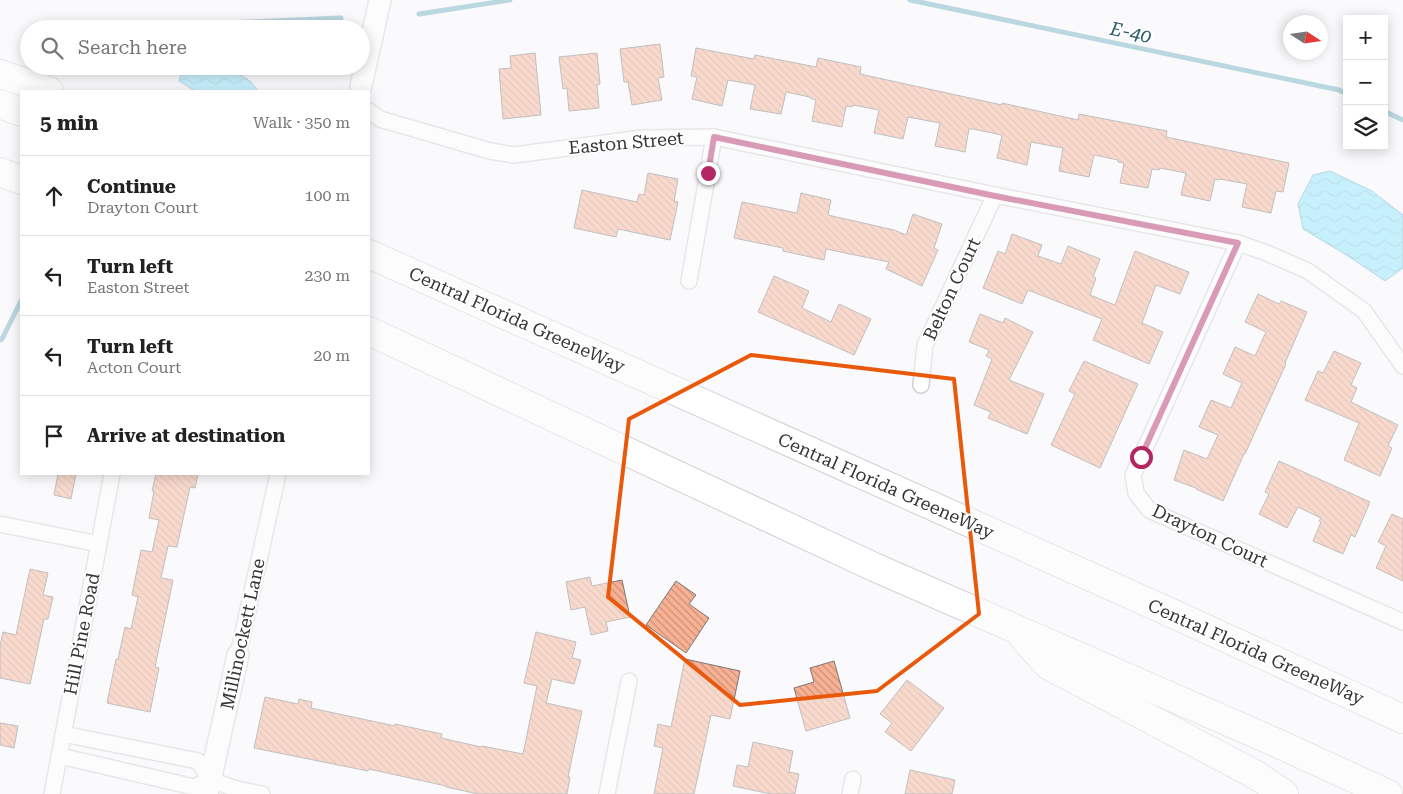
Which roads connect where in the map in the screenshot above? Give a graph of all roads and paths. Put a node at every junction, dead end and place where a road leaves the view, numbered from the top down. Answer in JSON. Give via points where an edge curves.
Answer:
{"nodes":[{"id":1,"x":380,"y":0,"type":"edge"},
{"id":2,"x":370,"y":49,"type":"edge"},
{"id":3,"x":0,"y":74,"type":"edge"},
{"id":4,"x":365,"y":75,"type":"edge"},
{"id":5,"x":362,"y":89,"type":"edge"},
{"id":6,"x":46,"y":90,"type":"edge"},
{"id":7,"x":0,"y":104,"type":"edge"},
{"id":8,"x":20,"y":112,"type":"edge"},
{"id":9,"x":370,"y":112,"type":"edge"},
{"id":10,"x":714,"y":137,"type":"junction"},
{"id":11,"x":0,"y":172,"type":"edge"},
{"id":12,"x":20,"y":180,"type":"edge"},
{"id":13,"x":995,"y":196,"type":"junction"},
{"id":14,"x":1238,"y":243,"type":"junction"},
{"id":15,"x":370,"y":254,"type":"edge"},
{"id":16,"x":689,"y":281,"type":"dead end"},
{"id":17,"x":370,"y":331,"type":"edge"},
{"id":18,"x":1403,"y":366,"type":"edge"},
{"id":19,"x":921,"y":385,"type":"dead end"},
{"id":20,"x":112,"y":475,"type":"edge"},
{"id":21,"x":278,"y":475,"type":"edge"},
{"id":22,"x":0,"y":524,"type":"edge"},
{"id":23,"x":99,"y":544,"type":"junction"},
{"id":24,"x":1403,"y":622,"type":"edge"},
{"id":25,"x":1015,"y":628,"type":"junction"},
{"id":26,"x":238,"y":655,"type":"joint"},
{"id":27,"x":629,"y":681,"type":"dead end"},
{"id":28,"x":1403,"y":719,"type":"edge"},
{"id":29,"x":63,"y":734,"type":"junction"},
{"id":30,"x":60,"y":756,"type":"junction"},
{"id":31,"x":853,"y":779,"type":"dead end"},
{"id":32,"x":209,"y":787,"type":"edge"},
{"id":33,"x":52,"y":794,"type":"edge"},
{"id":34,"x":262,"y":794,"type":"edge"},
{"id":35,"x":607,"y":794,"type":"edge"},
{"id":36,"x":850,"y":794,"type":"edge"},
{"id":37,"x":1284,"y":794,"type":"edge"},
{"id":38,"x":1388,"y":794,"type":"edge"}],
"edges":[{"from":1,"to":2,"type":"street"},
{"from":3,"to":6,"type":"highway"},
{"from":4,"to":5,"type":"street"},
{"from":7,"to":8,"type":"highway"},
{"from":9,"to":10,"type":"street","name":"Easton Street","via":[[380,119],[514,155],[642,138]]},
{"from":10,"to":13,"type":"street","name":"Easton Street"},
{"from":10,"to":16,"type":"street"},
{"from":11,"to":12,"type":"highway"},
{"from":13,"to":14,"type":"street","name":"Easton Street"},
{"from":13,"to":19,"type":"street","name":"Belton Court","via":[[925,345]]},
{"from":14,"to":18,"type":"street","name":"Easton Street","via":[[1308,271],[1364,311]]},
{"from":14,"to":24,"type":"street","name":"Drayton Court","via":[[1133,475],[1136,493],[1149,510]]},
{"from":15,"to":28,"type":"highway","name":"Central Florida GreeneWay"},
{"from":17,"to":25,"type":"highway","via":[[874,567]]},
{"from":20,"to":23,"type":"street","name":"Hill Pine Road"},
{"from":21,"to":26,"type":"street","name":"Millinockett Lane"},
{"from":22,"to":23,"type":"street"},
{"from":23,"to":29,"type":"street","name":"Hill Pine Road"},
{"from":25,"to":37,"type":"highway","via":[[1048,665],[1256,775]]},
{"from":25,"to":38,"type":"highway"},
{"from":26,"to":32,"type":"street","name":"Millinockett Lane"},
{"from":27,"to":35,"type":"street"},
{"from":29,"to":30,"type":"street","name":"Hill Pine Road"},
{"from":29,"to":32,"type":"street","via":[[198,761]]},
{"from":30,"to":32,"type":"street","via":[[194,787]]},
{"from":30,"to":33,"type":"street","name":"Hill Pine Road"},
{"from":31,"to":36,"type":"street"},
{"from":32,"to":34,"type":"street"}]}
